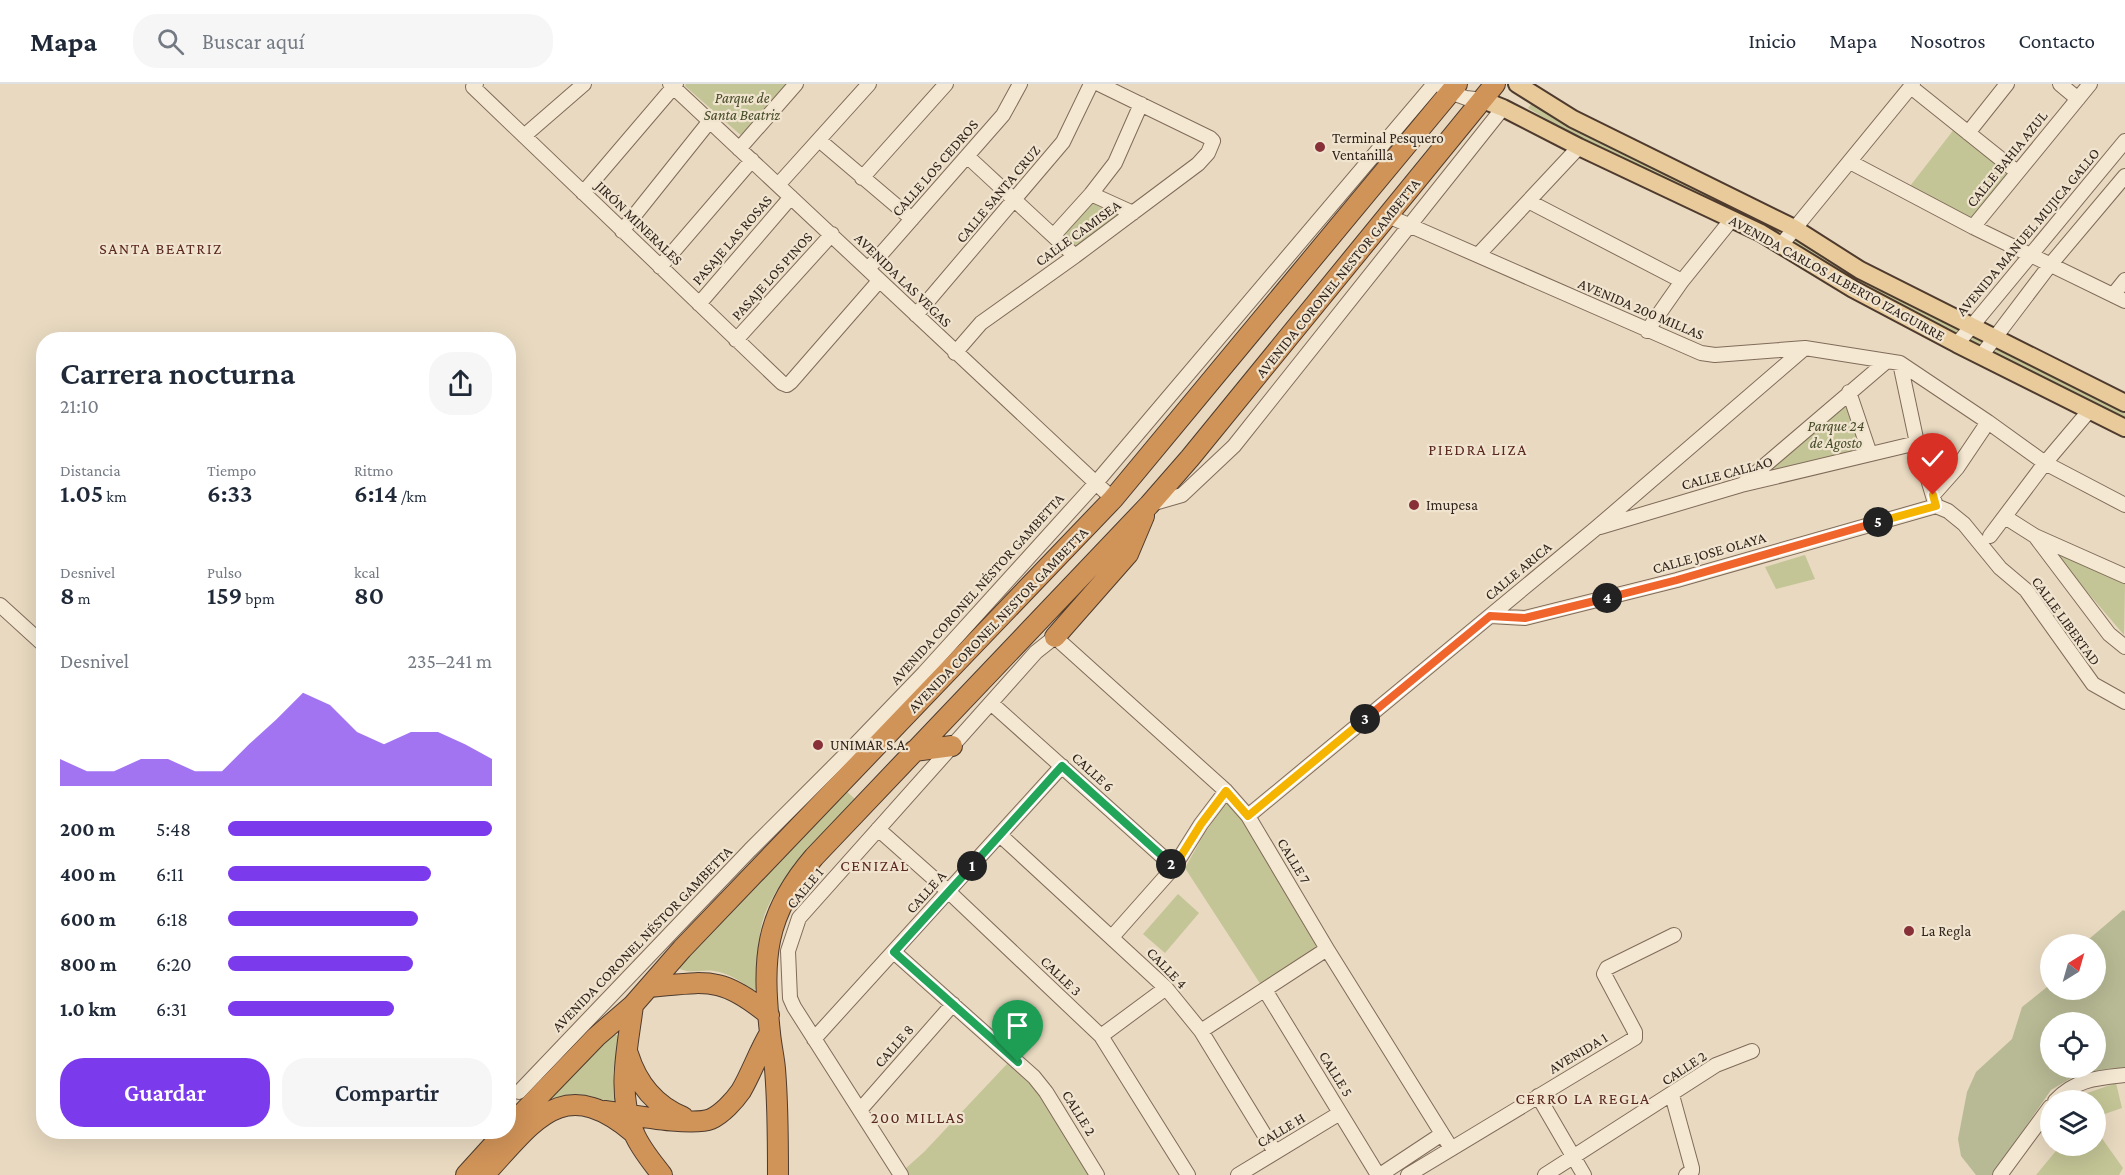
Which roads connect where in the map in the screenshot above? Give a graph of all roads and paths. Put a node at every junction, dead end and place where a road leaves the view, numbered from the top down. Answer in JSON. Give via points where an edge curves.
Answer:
{"nodes":[{"id":1,"x":584,"y":84,"type":"edge"},
{"id":2,"x":796,"y":84,"type":"edge"},
{"id":3,"x":869,"y":84,"type":"edge"},
{"id":4,"x":946,"y":84,"type":"edge"},
{"id":5,"x":1020,"y":84,"type":"edge"},
{"id":6,"x":1091,"y":84,"type":"edge"},
{"id":7,"x":1099,"y":84,"type":"edge"},
{"id":8,"x":1495,"y":84,"type":"edge"},
{"id":9,"x":1506,"y":84,"type":"edge"},
{"id":10,"x":1517,"y":84,"type":"edge"},
{"id":11,"x":2007,"y":84,"type":"edge"},
{"id":12,"x":2060,"y":84,"type":"edge"},
{"id":13,"x":2090,"y":84,"type":"edge"},
{"id":14,"x":474,"y":85,"type":"edge"},
{"id":15,"x":673,"y":85,"type":"edge"},
{"id":16,"x":1912,"y":85,"type":"edge"},
{"id":17,"x":1441,"y":86,"type":"edge"},
{"id":18,"x":1483,"y":99,"type":"junction"},
{"id":19,"x":2078,"y":99,"type":"junction"},
{"id":20,"x":1142,"y":104,"type":"junction"},
{"id":21,"x":1503,"y":108,"type":"junction"},
{"id":22,"x":709,"y":122,"type":"junction"},
{"id":23,"x":1968,"y":133,"type":"junction"},
{"id":24,"x":524,"y":136,"type":"junction"},
{"id":25,"x":819,"y":141,"type":"junction"},
{"id":26,"x":2125,"y":141,"type":"edge"},
{"id":27,"x":1579,"y":147,"type":"junction"},
{"id":28,"x":739,"y":149,"type":"junction"},
{"id":29,"x":967,"y":156,"type":"junction"},
{"id":30,"x":752,"y":160,"type":"junction"},
{"id":31,"x":1850,"y":162,"type":"junction"},
{"id":32,"x":2017,"y":172,"type":"junction"},
{"id":33,"x":2125,"y":176,"type":"edge"},
{"id":34,"x":862,"y":178,"type":"junction"},
{"id":35,"x":778,"y":185,"type":"junction"},
{"id":36,"x":583,"y":193,"type":"junction"},
{"id":37,"x":1091,"y":194,"type":"junction"},
{"id":38,"x":791,"y":197,"type":"junction"},
{"id":39,"x":1015,"y":200,"type":"junction"},
{"id":40,"x":1530,"y":202,"type":"junction"},
{"id":41,"x":1133,"y":213,"type":"junction"},
{"id":42,"x":1388,"y":216,"type":"junction"},
{"id":43,"x":912,"y":219,"type":"junction"},
{"id":44,"x":1732,"y":219,"type":"junction"},
{"id":45,"x":1411,"y":225,"type":"junction"},
{"id":46,"x":1973,"y":227,"type":"junction"},
{"id":47,"x":1794,"y":228,"type":"junction"},
{"id":48,"x":622,"y":231,"type":"junction"},
{"id":49,"x":832,"y":234,"type":"junction"},
{"id":50,"x":1054,"y":235,"type":"junction"},
{"id":51,"x":1782,"y":244,"type":"junction"},
{"id":52,"x":1478,"y":255,"type":"junction"},
{"id":53,"x":2030,"y":255,"type":"junction"},
{"id":54,"x":1075,"y":256,"type":"junction"},
{"id":55,"x":2050,"y":265,"type":"junction"},
{"id":56,"x":660,"y":267,"type":"junction"},
{"id":57,"x":868,"y":269,"type":"junction"},
{"id":58,"x":2125,"y":280,"type":"edge"},
{"id":59,"x":879,"y":281,"type":"junction"},
{"id":60,"x":1682,"y":281,"type":"junction"},
{"id":61,"x":2119,"y":298,"type":"edge"},
{"id":62,"x":699,"y":304,"type":"junction"},
{"id":63,"x":916,"y":315,"type":"junction"},
{"id":64,"x":1971,"y":327,"type":"junction"},
{"id":65,"x":1647,"y":331,"type":"junction"},
{"id":66,"x":1994,"y":338,"type":"junction"},
{"id":67,"x":736,"y":340,"type":"junction"},
{"id":68,"x":1958,"y":344,"type":"junction"},
{"id":69,"x":1805,"y":348,"type":"junction"},
{"id":70,"x":955,"y":353,"type":"junction"},
{"id":71,"x":1981,"y":356,"type":"junction"},
{"id":72,"x":1893,"y":362,"type":"junction"},
{"id":73,"x":1849,"y":392,"type":"junction"},
{"id":74,"x":2125,"y":403,"type":"edge"},
{"id":75,"x":2089,"y":411,"type":"junction"},
{"id":76,"x":1988,"y":422,"type":"junction"},
{"id":77,"x":2125,"y":428,"type":"edge"},
{"id":78,"x":1917,"y":443,"type":"junction"},
{"id":79,"x":1870,"y":454,"type":"junction"},
{"id":80,"x":2045,"y":463,"type":"junction"},
{"id":81,"x":1095,"y":484,"type":"junction"},
{"id":82,"x":1742,"y":485,"type":"junction"},
{"id":83,"x":1113,"y":500,"type":"junction"},
{"id":84,"x":1934,"y":501,"type":"junction"},
{"id":85,"x":1149,"y":505,"type":"junction"},
{"id":86,"x":2125,"y":505,"type":"edge"},
{"id":87,"x":1621,"y":506,"type":"junction"},
{"id":88,"x":2006,"y":517,"type":"junction"},
{"id":89,"x":1629,"y":518,"type":"junction"},
{"id":90,"x":1595,"y":529,"type":"junction"},
{"id":91,"x":1990,"y":536,"type":"dead end"},
{"id":92,"x":2035,"y":536,"type":"junction"},
{"id":93,"x":2125,"y":576,"type":"edge"},
{"id":94,"x":1515,"y":595,"type":"junction"},
{"id":95,"x":0,"y":605,"type":"edge"},
{"id":96,"x":1490,"y":616,"type":"junction"},
{"id":97,"x":1525,"y":618,"type":"junction"},
{"id":98,"x":1055,"y":637,"type":"junction"},
{"id":99,"x":36,"y":638,"type":"edge"},
{"id":100,"x":2125,"y":647,"type":"edge"},
{"id":101,"x":2125,"y":702,"type":"edge"},
{"id":102,"x":991,"y":703,"type":"junction"},
{"id":103,"x":952,"y":746,"type":"junction"},
{"id":104,"x":914,"y":751,"type":"junction"},
{"id":105,"x":1062,"y":766,"type":"junction"},
{"id":106,"x":1226,"y":791,"type":"junction"},
{"id":107,"x":1248,"y":816,"type":"junction"},
{"id":108,"x":878,"y":829,"type":"junction"},
{"id":109,"x":1000,"y":835,"type":"junction"},
{"id":110,"x":1174,"y":867,"type":"junction"},
{"id":111,"x":949,"y":892,"type":"junction"},
{"id":112,"x":1674,"y":935,"type":"dead end"},
{"id":113,"x":1112,"y":937,"type":"junction"},
{"id":114,"x":1327,"y":949,"type":"junction"},
{"id":115,"x":894,"y":952,"type":"junction"},
{"id":116,"x":649,"y":987,"type":"junction"},
{"id":117,"x":1166,"y":988,"type":"junction"},
{"id":118,"x":1264,"y":990,"type":"junction"},
{"id":119,"x":953,"y":1004,"type":"junction"},
{"id":120,"x":633,"y":1005,"type":"junction"},
{"id":121,"x":769,"y":1024,"type":"junction"},
{"id":122,"x":1201,"y":1031,"type":"junction"},
{"id":123,"x":1101,"y":1036,"type":"junction"},
{"id":124,"x":814,"y":1039,"type":"junction"},
{"id":125,"x":1752,"y":1051,"type":"dead end"},
{"id":126,"x":627,"y":1052,"type":"junction"},
{"id":127,"x":2125,"y":1075,"type":"edge"},
{"id":128,"x":516,"y":1089,"type":"edge"},
{"id":129,"x":2068,"y":1090,"type":"edge"},
{"id":130,"x":1672,"y":1095,"type":"junction"},
{"id":131,"x":1538,"y":1096,"type":"junction"},
{"id":132,"x":525,"y":1097,"type":"junction"},
{"id":133,"x":861,"y":1110,"type":"junction"},
{"id":134,"x":516,"y":1113,"type":"edge"},
{"id":135,"x":1340,"y":1113,"type":"junction"},
{"id":136,"x":2040,"y":1121,"type":"edge"},
{"id":137,"x":697,"y":1122,"type":"junction"},
{"id":138,"x":631,"y":1123,"type":"junction"},
{"id":139,"x":1442,"y":1134,"type":"junction"},
{"id":140,"x":498,"y":1139,"type":"edge"},
{"id":141,"x":1451,"y":1148,"type":"junction"},
{"id":142,"x":1275,"y":1152,"type":"junction"},
{"id":143,"x":1573,"y":1157,"type":"junction"},
{"id":144,"x":1689,"y":1173,"type":"edge"},
{"id":145,"x":466,"y":1175,"type":"edge"},
{"id":146,"x":484,"y":1175,"type":"edge"},
{"id":147,"x":662,"y":1175,"type":"edge"},
{"id":148,"x":778,"y":1175,"type":"edge"},
{"id":149,"x":900,"y":1175,"type":"edge"},
{"id":150,"x":1097,"y":1175,"type":"edge"},
{"id":151,"x":1188,"y":1175,"type":"edge"},
{"id":152,"x":1238,"y":1175,"type":"edge"},
{"id":153,"x":1379,"y":1175,"type":"edge"},
{"id":154,"x":1408,"y":1175,"type":"edge"},
{"id":155,"x":1545,"y":1175,"type":"edge"},
{"id":156,"x":1584,"y":1175,"type":"edge"},
{"id":157,"x":2000,"y":1175,"type":"edge"}],
"edges":[{"from":1,"to":24,"type":"street"},
{"from":2,"to":28,"type":"street"},
{"from":3,"to":25,"type":"street"},
{"from":4,"to":34,"type":"street"},
{"from":5,"to":29,"type":"street","name":"CALLE LOS CEDROS","via":[[1004,115]]},
{"from":6,"to":39,"type":"street","name":"CALLE SANTA CRUZ","via":[[1063,142]]},
{"from":7,"to":20,"type":"street"},
{"from":8,"to":18,"type":"highway","name":"AVENIDA CORONEL NESTOR GAMBETTA"},
{"from":9,"to":18,"type":"highway"},
{"from":10,"to":47,"type":"main road","name":"AVENIDA CARLOS ALBERTO IZAGUIRRE","via":[[1573,119]]},
{"from":11,"to":23,"type":"street"},
{"from":12,"to":19,"type":"street"},
{"from":13,"to":19,"type":"street","name":"CALLE BAHIA AZUL"},
{"from":14,"to":24,"type":"street","name":"JIRÓN MINERALES"},
{"from":15,"to":22,"type":"street","name":"AVENIDA LAS VEGAS"},
{"from":15,"to":36,"type":"street"},
{"from":16,"to":23,"type":"street"},
{"from":16,"to":31,"type":"street"},
{"from":17,"to":18,"type":"street","via":[[1466,98]]},
{"from":17,"to":81,"type":"street","name":"AVENIDA CORONEL NÉSTOR GAMBETTA"},
{"from":17,"to":83,"type":"highway","name":"AVENIDA CORONEL NESTOR GAMBETTA"},
{"from":18,"to":21,"type":"main road","name":"AVENIDA CARLOS ALBERTO IZAGUIRRE"},
{"from":18,"to":42,"type":"highway","name":"AVENIDA CORONEL NESTOR GAMBETTA"},
{"from":19,"to":32,"type":"street","name":"CALLE BAHIA AZUL"},
{"from":20,"to":37,"type":"street","via":[[1115,163]]},
{"from":20,"to":41,"type":"street","name":"CALLE CAMISEA","via":[[1210,138],[1213,145],[1198,164]]},
{"from":21,"to":27,"type":"main road","name":"AVENIDA CARLOS ALBERTO IZAGUIRRE"},
{"from":21,"to":45,"type":"street"},
{"from":22,"to":28,"type":"street","name":"AVENIDA LAS VEGAS"},
{"from":22,"to":48,"type":"street"},
{"from":23,"to":32,"type":"street"},
{"from":24,"to":36,"type":"street","name":"JIRÓN MINERALES"},
{"from":25,"to":34,"type":"street"},
{"from":25,"to":35,"type":"street"},
{"from":26,"to":53,"type":"street","name":"AVENIDA MANUEL MUJICA GALLO"},
{"from":27,"to":40,"type":"street"},
{"from":27,"to":44,"type":"main road","name":"AVENIDA CARLOS ALBERTO IZAGUIRRE"},
{"from":28,"to":30,"type":"street","name":"AVENIDA LAS VEGAS"},
{"from":29,"to":39,"type":"street"},
{"from":29,"to":43,"type":"street","name":"CALLE LOS CEDROS"},
{"from":30,"to":35,"type":"street","name":"AVENIDA LAS VEGAS"},
{"from":30,"to":56,"type":"street"},
{"from":31,"to":46,"type":"street"},
{"from":31,"to":47,"type":"street"},
{"from":32,"to":46,"type":"street","name":"CALLE BAHIA AZUL"},
{"from":33,"to":55,"type":"street"},
{"from":34,"to":43,"type":"street"},
{"from":35,"to":38,"type":"street","name":"AVENIDA LAS VEGAS"},
{"from":36,"to":48,"type":"street","name":"JIRÓN MINERALES"},
{"from":37,"to":41,"type":"street"},
{"from":37,"to":50,"type":"street"},
{"from":38,"to":49,"type":"street","name":"AVENIDA LAS VEGAS"},
{"from":38,"to":62,"type":"street","name":"PASAJE LAS ROSAS"},
{"from":39,"to":50,"type":"street"},
{"from":39,"to":63,"type":"street","name":"CALLE SANTA CRUZ"},
{"from":40,"to":52,"type":"street"},
{"from":40,"to":60,"type":"street"},
{"from":41,"to":54,"type":"street","name":"CALLE CAMISEA"},
{"from":42,"to":45,"type":"street","name":"AVENIDA 200 MILLAS"},
{"from":42,"to":85,"type":"highway","name":"AVENIDA CORONEL NESTOR GAMBETTA"},
{"from":43,"to":57,"type":"street","name":"CALLE LOS CEDROS"},
{"from":44,"to":51,"type":"main road","name":"AVENIDA CARLOS ALBERTO IZAGUIRRE"},
{"from":44,"to":60,"type":"street"},
{"from":45,"to":52,"type":"street","name":"AVENIDA 200 MILLAS"},
{"from":45,"to":85,"type":"street","via":[[1234,446],[1182,495]]},
{"from":46,"to":53,"type":"street"},
{"from":47,"to":51,"type":"street"},
{"from":47,"to":64,"type":"main road","name":"AVENIDA CARLOS ALBERTO IZAGUIRRE","via":[[1860,270]]},
{"from":48,"to":56,"type":"street","name":"JIRÓN MINERALES"},
{"from":49,"to":57,"type":"street","name":"AVENIDA LAS VEGAS"},
{"from":49,"to":67,"type":"street","name":"PASAJE LOS PINOS"},
{"from":50,"to":54,"type":"street"},
{"from":51,"to":68,"type":"main road","name":"AVENIDA CARLOS ALBERTO IZAGUIRRE","via":[[1853,289]]},
{"from":52,"to":65,"type":"street","name":"AVENIDA 200 MILLAS"},
{"from":53,"to":55,"type":"street"},
{"from":53,"to":64,"type":"street","name":"AVENIDA MANUEL MUJICA GALLO"},
{"from":54,"to":70,"type":"street","name":"CALLE CAMISEA","via":[[981,323]]},
{"from":55,"to":61,"type":"street"},
{"from":55,"to":66,"type":"street"},
{"from":56,"to":62,"type":"street","name":"JIRÓN MINERALES"},
{"from":57,"to":59,"type":"street","name":"AVENIDA LAS VEGAS"},
{"from":58,"to":61,"type":"street"},
{"from":59,"to":63,"type":"street","name":"AVENIDA LAS VEGAS"},
{"from":59,"to":67,"type":"street","name":"JIRÓN MINERALES","via":[[787,385]]},
{"from":60,"to":65,"type":"street"},
{"from":62,"to":67,"type":"street","name":"JIRÓN MINERALES"},
{"from":63,"to":70,"type":"street","name":"AVENIDA LAS VEGAS"},
{"from":64,"to":66,"type":"main road","name":"AVENIDA CARLOS ALBERTO IZAGUIRRE"},
{"from":64,"to":68,"type":"street","name":"AVENIDA MANUEL MUJICA GALLO"},
{"from":65,"to":69,"type":"street","name":"AVENIDA 200 MILLAS","via":[[1715,355]]},
{"from":66,"to":71,"type":"street"},
{"from":66,"to":74,"type":"main road","name":"AVENIDA CARLOS ALBERTO IZAGUIRRE"},
{"from":68,"to":71,"type":"main road","name":"AVENIDA CARLOS ALBERTO IZAGUIRRE"},
{"from":69,"to":72,"type":"street","name":"AVENIDA 200 MILLAS"},
{"from":69,"to":87,"type":"street","name":"CALLE ARICA"},
{"from":70,"to":81,"type":"street","name":"AVENIDA LAS VEGAS"},
{"from":71,"to":75,"type":"main road","name":"AVENIDA CARLOS ALBERTO IZAGUIRRE"},
{"from":72,"to":73,"type":"street"},
{"from":72,"to":76,"type":"street","name":"AVENIDA 200 MILLAS"},
{"from":72,"to":78,"type":"street"},
{"from":73,"to":79,"type":"street"},
{"from":73,"to":82,"type":"street"},
{"from":75,"to":77,"type":"main road","name":"AVENIDA CARLOS ALBERTO IZAGUIRRE"},
{"from":75,"to":80,"type":"street"},
{"from":76,"to":80,"type":"street","name":"AVENIDA 200 MILLAS"},
{"from":76,"to":84,"type":"street"},
{"from":78,"to":79,"type":"street","name":"CALLE CALLAO"},
{"from":78,"to":84,"type":"street"},
{"from":79,"to":82,"type":"street","name":"CALLE CALLAO"},
{"from":80,"to":86,"type":"street","name":"AVENIDA 200 MILLAS"},
{"from":80,"to":88,"type":"street"},
{"from":81,"to":83,"type":"street","name":"AVENIDA LAS VEGAS"},
{"from":81,"to":132,"type":"street","name":"AVENIDA CORONEL NÉSTOR GAMBETTA","via":[[924,673],[750,850]]},
{"from":82,"to":89,"type":"street","name":"CALLE CALLAO"},
{"from":83,"to":116,"type":"highway","name":"AVENIDA CORONEL NESTOR GAMBETTA"},
{"from":84,"to":97,"type":"street","name":"CALLE JOSE OLAYA","via":[[1677,580]]},
{"from":84,"to":101,"type":"street","name":"CALLE LIBERTAD","via":[[1964,524],[2000,568],[2026,590],[2093,684]]},
{"from":85,"to":98,"type":"highway","via":[[1128,554]]},
{"from":85,"to":104,"type":"highway","name":"AVENIDA CORONEL NESTOR GAMBETTA"},
{"from":87,"to":89,"type":"street"},
{"from":87,"to":90,"type":"street","name":"CALLE ARICA"},
{"from":88,"to":91,"type":"street"},
{"from":88,"to":92,"type":"street"},
{"from":89,"to":90,"type":"street","name":"CALLE CALLAO"},
{"from":90,"to":94,"type":"street","name":"CALLE ARICA"},
{"from":92,"to":93,"type":"street"},
{"from":92,"to":100,"type":"street","via":[[2109,634]]},
{"from":94,"to":96,"type":"street","name":"CALLE ARICA"},
{"from":94,"to":97,"type":"street","via":[[1515,606]]},
{"from":95,"to":99,"type":"street"},
{"from":96,"to":97,"type":"street","name":"CALLE JOSE OLAYA"},
{"from":96,"to":107,"type":"street","name":"CALLE ARICA"},
{"from":98,"to":102,"type":"street","name":"CALLE 1","via":[[1036,652]]},
{"from":98,"to":106,"type":"street","name":"CALLE 7"},
{"from":102,"to":103,"type":"street","name":"CALLE 1"},
{"from":102,"to":105,"type":"street","name":"CALLE 6"},
{"from":103,"to":104,"type":"highway"},
{"from":103,"to":108,"type":"street","name":"CALLE 1"},
{"from":104,"to":121,"type":"highway","name":"AVENIDA CORONEL NESTOR GAMBETTA","via":[[814,857],[788,891],[775,920],[767,954]]},
{"from":105,"to":109,"type":"street","name":"CALLE A"},
{"from":105,"to":110,"type":"street","name":"CALLE 6"},
{"from":106,"to":107,"type":"street","name":"CALLE 7"},
{"from":106,"to":110,"type":"street"},
{"from":107,"to":114,"type":"street","name":"CALLE 7"},
{"from":108,"to":111,"type":"street","name":"CALLE 3"},
{"from":108,"to":124,"type":"street","name":"CALLE 1","via":[[799,918],[788,951],[790,998]]},
{"from":109,"to":111,"type":"street","name":"CALLE A"},
{"from":109,"to":113,"type":"street","name":"CALLE 4"},
{"from":110,"to":113,"type":"street"},
{"from":111,"to":115,"type":"street","name":"CALLE A"},
{"from":111,"to":123,"type":"street","name":"CALLE 3"},
{"from":112,"to":131,"type":"street","name":"AVENIDA 1","via":[[1605,971],[1635,1038]]},
{"from":113,"to":117,"type":"street","name":"CALLE 4"},
{"from":114,"to":118,"type":"street"},
{"from":114,"to":139,"type":"street","name":"CALLE 7"},
{"from":115,"to":119,"type":"street","name":"CALLE 2"},
{"from":115,"to":124,"type":"street","name":"CALLE A"},
{"from":116,"to":120,"type":"highway","name":"AVENIDA CORONEL NESTOR GAMBETTA"},
{"from":116,"to":121,"type":"highway","via":[[692,982],[720,984],[750,999]]},
{"from":117,"to":122,"type":"street","name":"CALLE 4"},
{"from":117,"to":123,"type":"street"},
{"from":118,"to":122,"type":"street"},
{"from":118,"to":135,"type":"street","name":"CALLE 5"},
{"from":119,"to":133,"type":"street","name":"CALLE 8"},
{"from":119,"to":150,"type":"street","name":"CALLE 2","via":[[1046,1092]]},
{"from":120,"to":126,"type":"highway"},
{"from":120,"to":132,"type":"highway","name":"AVENIDA CORONEL NESTOR GAMBETTA"},
{"from":121,"to":137,"type":"highway","via":[[740,1092],[722,1112]]},
{"from":121,"to":148,"type":"highway","name":"AVENIDA CORONEL NESTOR GAMBETTA","via":[[775,1069]]},
{"from":122,"to":142,"type":"street","name":"CALLE 4"},
{"from":123,"to":151,"type":"street","name":"CALLE 3"},
{"from":124,"to":133,"type":"street","name":"CALLE 1"},
{"from":125,"to":130,"type":"street","name":"CALLE 2","via":[[1716,1065]]},
{"from":126,"to":137,"type":"highway","via":[[632,1069],[652,1097],[665,1108]]},
{"from":126,"to":138,"type":"highway","via":[[623,1083]]},
{"from":127,"to":129,"type":"street","via":[[2087,1080]]},
{"from":128,"to":132,"type":"street"},
{"from":130,"to":143,"type":"street","name":"CALLE 2"},
{"from":130,"to":144,"type":"street"},
{"from":131,"to":141,"type":"street","name":"AVENIDA 1"},
{"from":131,"to":143,"type":"street"},
{"from":132,"to":134,"type":"highway","name":"AVENIDA CORONEL NESTOR GAMBETTA"},
{"from":133,"to":149,"type":"street","name":"CALLE 1"},
{"from":135,"to":142,"type":"street","name":"CALLE H"},
{"from":135,"to":153,"type":"street","name":"CALLE 5"},
{"from":136,"to":157,"type":"street"},
{"from":137,"to":138,"type":"highway","via":[[641,1117]]},
{"from":138,"to":146,"type":"highway","via":[[589,1105],[562,1106],[534,1123]]},
{"from":138,"to":147,"type":"highway"},
{"from":139,"to":141,"type":"street","name":"CALLE 7"},
{"from":139,"to":153,"type":"street"},
{"from":140,"to":145,"type":"highway","name":"AVENIDA CORONEL NESTOR GAMBETTA"},
{"from":141,"to":154,"type":"street","name":"AVENIDA 1"},
{"from":142,"to":152,"type":"street","name":"CALLE H"},
{"from":143,"to":155,"type":"street","name":"CALLE 2"},
{"from":143,"to":156,"type":"street"}]}
